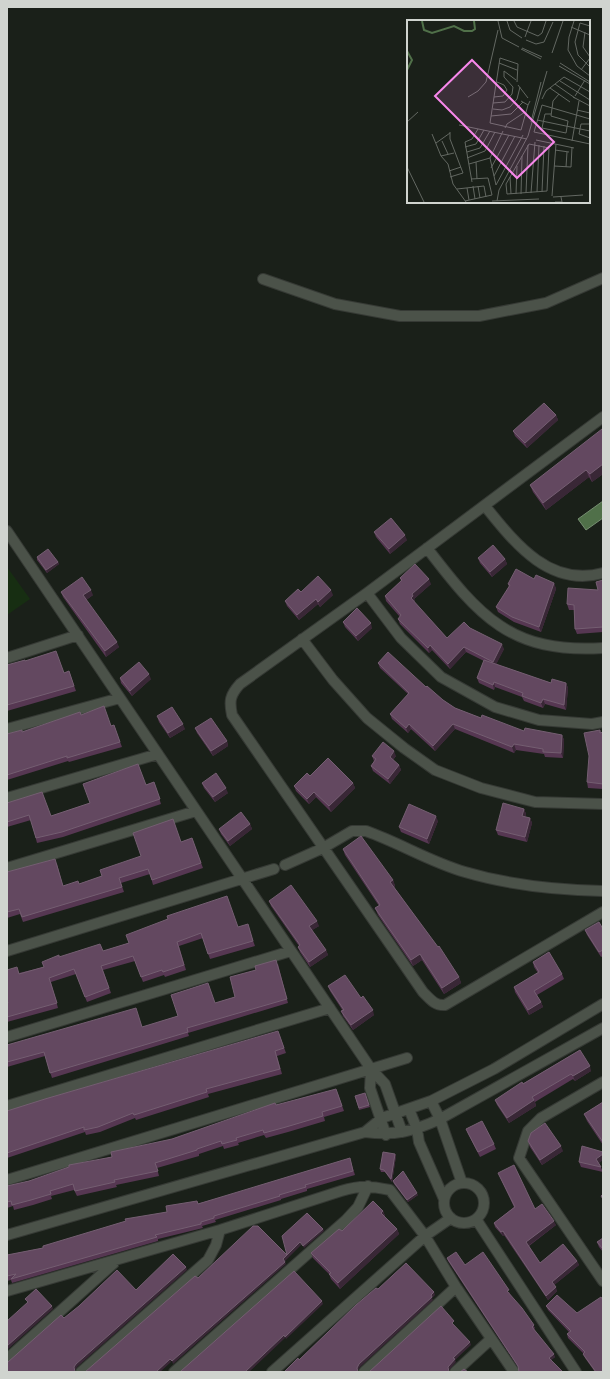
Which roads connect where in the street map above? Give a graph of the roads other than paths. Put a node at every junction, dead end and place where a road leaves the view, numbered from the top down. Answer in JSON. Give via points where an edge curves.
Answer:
{"nodes":[{"id":1,"x":603,"y":278,"type":"edge"},
{"id":2,"x":263,"y":279,"type":"dead end"},
{"id":3,"x":603,"y":417,"type":"edge"},
{"id":4,"x":485,"y":506,"type":"junction"},
{"id":5,"x":7,"y":531,"type":"edge"},
{"id":6,"x":427,"y":548,"type":"junction"},
{"id":7,"x":603,"y":573,"type":"edge"},
{"id":8,"x":367,"y":593,"type":"junction"},
{"id":9,"x":78,"y":635,"type":"junction"},
{"id":10,"x":302,"y":639,"type":"junction"},
{"id":11,"x":603,"y":648,"type":"edge"},
{"id":12,"x":7,"y":658,"type":"edge"},
{"id":13,"x":120,"y":698,"type":"junction"},
{"id":14,"x":603,"y":722,"type":"edge"},
{"id":15,"x":7,"y":730,"type":"edge"},
{"id":16,"x":158,"y":754,"type":"junction"},
{"id":17,"x":7,"y":798,"type":"edge"},
{"id":18,"x":603,"y":804,"type":"edge"},
{"id":19,"x":196,"y":811,"type":"junction"},
{"id":20,"x":323,"y":848,"type":"junction"},
{"id":21,"x":285,"y":865,"type":"dead end"},
{"id":22,"x":7,"y":868,"type":"edge"},
{"id":23,"x":274,"y":869,"type":"dead end"},
{"id":24,"x":242,"y":879,"type":"junction"},
{"id":25,"x":603,"y":891,"type":"edge"},
{"id":26,"x":603,"y":912,"type":"edge"},
{"id":27,"x":7,"y":951,"type":"edge"},
{"id":28,"x":292,"y":951,"type":"junction"},
{"id":29,"x":603,"y":1004,"type":"edge"},
{"id":30,"x":330,"y":1008,"type":"junction"},
{"id":31,"x":603,"y":1028,"type":"edge"},
{"id":32,"x":7,"y":1037,"type":"edge"},
{"id":33,"x":407,"y":1058,"type":"dead end"},
{"id":34,"x":371,"y":1069,"type":"junction"},
{"id":35,"x":603,"y":1082,"type":"edge"},
{"id":36,"x":431,"y":1101,"type":"junction"},
{"id":37,"x":7,"y":1106,"type":"edge"},
{"id":38,"x":408,"y":1109,"type":"junction"},
{"id":39,"x":397,"y":1113,"type":"junction"},
{"id":40,"x":382,"y":1118,"type":"junction"},
{"id":41,"x":440,"y":1119,"type":"junction"},
{"id":42,"x":417,"y":1129,"type":"junction"},
{"id":43,"x":365,"y":1132,"type":"junction"},
{"id":44,"x":402,"y":1132,"type":"junction"},
{"id":45,"x":386,"y":1135,"type":"junction"},
{"id":46,"x":7,"y":1180,"type":"edge"},
{"id":47,"x":462,"y":1183,"type":"junction"},
{"id":48,"x":368,"y":1186,"type":"junction"},
{"id":49,"x":444,"y":1199,"type":"junction"},
{"id":50,"x":451,"y":1218,"type":"junction"},
{"id":51,"x":476,"y":1219,"type":"junction"},
{"id":52,"x":220,"y":1230,"type":"junction"},
{"id":53,"x":7,"y":1235,"type":"edge"},
{"id":54,"x":425,"y":1236,"type":"junction"},
{"id":55,"x":117,"y":1260,"type":"junction"},
{"id":56,"x":603,"y":1281,"type":"edge"},
{"id":57,"x":456,"y":1288,"type":"junction"},
{"id":58,"x":7,"y":1291,"type":"edge"},
{"id":59,"x":491,"y":1339,"type":"junction"},
{"id":60,"x":7,"y":1359,"type":"edge"},
{"id":61,"x":82,"y":1372,"type":"edge"},
{"id":62,"x":174,"y":1372,"type":"edge"},
{"id":63,"x":272,"y":1372,"type":"edge"},
{"id":64,"x":364,"y":1372,"type":"edge"},
{"id":65,"x":455,"y":1372,"type":"edge"},
{"id":66,"x":514,"y":1372,"type":"edge"},
{"id":67,"x":576,"y":1372,"type":"edge"}],
"edges":[{"from":1,"to":2,"type":"street","via":[[546,303],[479,316],[400,316],[335,304]]},
{"from":3,"to":4,"type":"street"},
{"from":4,"to":6,"type":"street"},
{"from":4,"to":7,"type":"street","via":[[511,538],[536,562],[568,574]]},
{"from":5,"to":9,"type":"street"},
{"from":6,"to":8,"type":"street"},
{"from":6,"to":11,"type":"street","via":[[462,594],[501,628],[533,643],[576,650]]},
{"from":8,"to":10,"type":"street"},
{"from":8,"to":14,"type":"street","via":[[401,638],[441,677],[494,707],[539,720],[592,724]]},
{"from":9,"to":12,"type":"street"},
{"from":9,"to":13,"type":"street"},
{"from":10,"to":18,"type":"street","via":[[333,680],[367,718],[435,770],[481,788],[535,802]]},
{"from":10,"to":20,"type":"street","via":[[240,684],[232,693],[229,703],[232,715]]},
{"from":13,"to":15,"type":"street"},
{"from":13,"to":16,"type":"street"},
{"from":16,"to":17,"type":"street"},
{"from":16,"to":19,"type":"street"},
{"from":19,"to":22,"type":"street"},
{"from":19,"to":24,"type":"street"},
{"from":20,"to":21,"type":"street"},
{"from":20,"to":25,"type":"street","via":[[352,831],[366,831],[464,872],[510,882]]},
{"from":20,"to":26,"type":"street","via":[[423,992],[439,1006],[446,1006]]},
{"from":23,"to":24,"type":"street"},
{"from":24,"to":27,"type":"street"},
{"from":24,"to":28,"type":"street"},
{"from":28,"to":30,"type":"street"},
{"from":28,"to":32,"type":"street"},
{"from":29,"to":36,"type":"street","via":[[494,1069]]},
{"from":30,"to":34,"type":"street"},
{"from":30,"to":37,"type":"street"},
{"from":31,"to":41,"type":"street"},
{"from":33,"to":34,"type":"street"},
{"from":34,"to":39,"type":"street","via":[[386,1084]]},
{"from":34,"to":40,"type":"street","via":[[370,1088]]},
{"from":34,"to":46,"type":"street"},
{"from":35,"to":56,"type":"street","via":[[541,1118],[528,1130],[519,1158]]},
{"from":36,"to":38,"type":"street"},
{"from":36,"to":41,"type":"street"},
{"from":38,"to":39,"type":"street"},
{"from":38,"to":42,"type":"street"},
{"from":39,"to":40,"type":"street"},
{"from":39,"to":44,"type":"street"},
{"from":40,"to":43,"type":"street"},
{"from":40,"to":45,"type":"street"},
{"from":41,"to":42,"type":"street"},
{"from":41,"to":47,"type":"street"},
{"from":42,"to":44,"type":"street"},
{"from":42,"to":49,"type":"street","via":[[419,1142]]},
{"from":43,"to":45,"type":"street"},
{"from":43,"to":53,"type":"street"},
{"from":44,"to":45,"type":"street"},
{"from":47,"to":49,"type":"street","via":[[451,1188]]},
{"from":47,"to":51,"type":"street","via":[[474,1186],[483,1196],[483,1209]]},
{"from":48,"to":52,"type":"street","via":[[341,1191]]},
{"from":48,"to":54,"type":"street","via":[[390,1190]]},
{"from":48,"to":62,"type":"street","via":[[358,1207],[346,1220]]},
{"from":49,"to":50,"type":"street","via":[[447,1213]]},
{"from":50,"to":51,"type":"street","via":[[464,1223]]},
{"from":50,"to":54,"type":"street"},
{"from":51,"to":67,"type":"street"},
{"from":52,"to":55,"type":"street"},
{"from":52,"to":61,"type":"street","via":[[208,1260]]},
{"from":54,"to":57,"type":"street"},
{"from":54,"to":63,"type":"street"},
{"from":55,"to":58,"type":"street"},
{"from":55,"to":60,"type":"street"},
{"from":57,"to":59,"type":"street"},
{"from":57,"to":64,"type":"street"},
{"from":59,"to":65,"type":"street"},
{"from":59,"to":66,"type":"street"}]}
